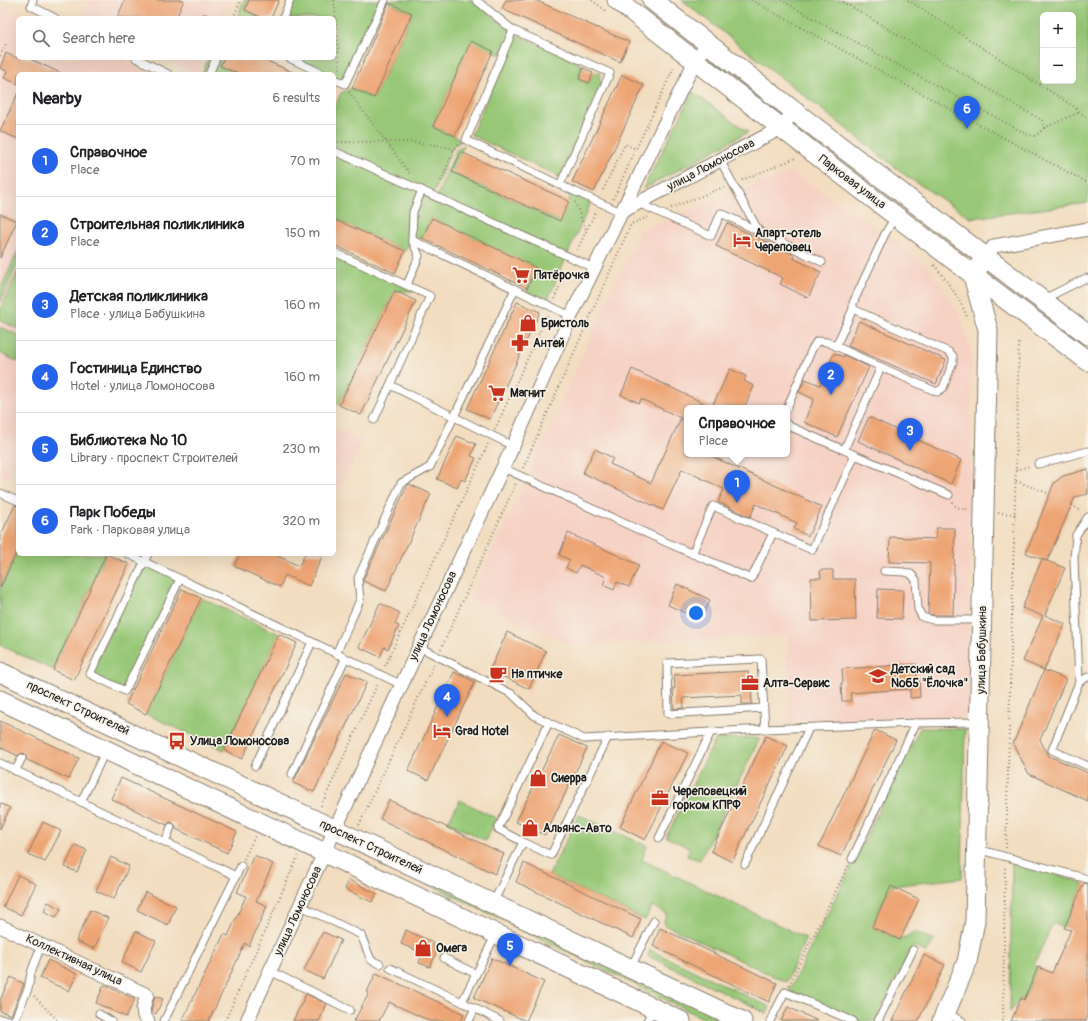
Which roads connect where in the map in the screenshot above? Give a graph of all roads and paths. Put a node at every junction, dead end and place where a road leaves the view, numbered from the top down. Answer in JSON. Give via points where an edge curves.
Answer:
{"nodes":[{"id":1,"x":33,"y":0,"type":"edge"},
{"id":2,"x":241,"y":0,"type":"edge"},
{"id":3,"x":290,"y":0,"type":"edge"},
{"id":4,"x":334,"y":0,"type":"edge"},
{"id":5,"x":385,"y":0,"type":"edge"},
{"id":6,"x":476,"y":0,"type":"edge"},
{"id":7,"x":617,"y":0,"type":"edge"},
{"id":8,"x":652,"y":0,"type":"edge"},
{"id":9,"x":751,"y":0,"type":"edge"},
{"id":10,"x":781,"y":0,"type":"edge"},
{"id":11,"x":840,"y":0,"type":"edge"},
{"id":12,"x":908,"y":0,"type":"edge"},
{"id":13,"x":51,"y":16,"type":"edge"},
{"id":14,"x":234,"y":16,"type":"edge"},
{"id":15,"x":284,"y":16,"type":"edge"},
{"id":16,"x":335,"y":16,"type":"edge"},
{"id":17,"x":336,"y":23,"type":"edge"},
{"id":18,"x":513,"y":30,"type":"junction"},
{"id":19,"x":6,"y":44,"type":"dead end"},
{"id":20,"x":708,"y":44,"type":"junction"},
{"id":21,"x":0,"y":56,"type":"edge"},
{"id":22,"x":140,"y":60,"type":"edge"},
{"id":23,"x":215,"y":60,"type":"edge"},
{"id":24,"x":293,"y":60,"type":"edge"},
{"id":25,"x":692,"y":69,"type":"junction"},
{"id":26,"x":164,"y":72,"type":"edge"},
{"id":27,"x":210,"y":72,"type":"edge"},
{"id":28,"x":319,"y":72,"type":"edge"},
{"id":29,"x":336,"y":80,"type":"edge"},
{"id":30,"x":341,"y":82,"type":"junction"},
{"id":31,"x":794,"y":111,"type":"junction"},
{"id":32,"x":1080,"y":112,"type":"junction"},
{"id":33,"x":1088,"y":119,"type":"edge"},
{"id":34,"x":781,"y":128,"type":"junction"},
{"id":35,"x":1044,"y":128,"type":"junction"},
{"id":36,"x":466,"y":140,"type":"junction"},
{"id":37,"x":336,"y":142,"type":"edge"},
{"id":38,"x":385,"y":142,"type":"junction"},
{"id":39,"x":454,"y":149,"type":"junction"},
{"id":40,"x":636,"y":149,"type":"junction"},
{"id":41,"x":336,"y":151,"type":"edge"},
{"id":42,"x":790,"y":154,"type":"dead end"},
{"id":43,"x":720,"y":160,"type":"junction"},
{"id":44,"x":441,"y":181,"type":"dead end"},
{"id":45,"x":1088,"y":183,"type":"edge"},
{"id":46,"x":732,"y":184,"type":"junction"},
{"id":47,"x":560,"y":185,"type":"junction"},
{"id":48,"x":422,"y":190,"type":"junction"},
{"id":49,"x":571,"y":190,"type":"junction"},
{"id":50,"x":603,"y":190,"type":"dead end"},
{"id":51,"x":600,"y":203,"type":"junction"},
{"id":52,"x":638,"y":203,"type":"junction"},
{"id":53,"x":615,"y":210,"type":"junction"},
{"id":54,"x":660,"y":213,"type":"junction"},
{"id":55,"x":896,"y":215,"type":"junction"},
{"id":56,"x":1088,"y":229,"type":"edge"},
{"id":57,"x":758,"y":230,"type":"junction"},
{"id":58,"x":586,"y":231,"type":"junction"},
{"id":59,"x":412,"y":240,"type":"junction"},
{"id":60,"x":336,"y":253,"type":"edge"},
{"id":61,"x":985,"y":257,"type":"junction"},
{"id":62,"x":573,"y":259,"type":"junction"},
{"id":63,"x":822,"y":262,"type":"dead end"},
{"id":64,"x":933,"y":264,"type":"dead end"},
{"id":65,"x":594,"y":268,"type":"junction"},
{"id":66,"x":974,"y":276,"type":"junction"},
{"id":67,"x":1088,"y":280,"type":"edge"},
{"id":68,"x":406,"y":285,"type":"junction"},
{"id":69,"x":515,"y":289,"type":"junction"},
{"id":70,"x":1041,"y":300,"type":"junction"},
{"id":71,"x":551,"y":306,"type":"junction"},
{"id":72,"x":853,"y":309,"type":"junction"},
{"id":73,"x":572,"y":316,"type":"junction"},
{"id":74,"x":968,"y":319,"type":"dead end"},
{"id":75,"x":1088,"y":335,"type":"edge"},
{"id":76,"x":1019,"y":343,"type":"dead end"},
{"id":77,"x":836,"y":346,"type":"junction"},
{"id":78,"x":1088,"y":361,"type":"edge"},
{"id":79,"x":881,"y":367,"type":"junction"},
{"id":80,"x":390,"y":385,"type":"junction"},
{"id":81,"x":788,"y":405,"type":"edge"},
{"id":82,"x":454,"y":417,"type":"junction"},
{"id":83,"x":374,"y":420,"type":"dead end"},
{"id":84,"x":790,"y":427,"type":"edge"},
{"id":85,"x":492,"y":436,"type":"junction"},
{"id":86,"x":513,"y":446,"type":"junction"},
{"id":87,"x":844,"y":450,"type":"junction"},
{"id":88,"x":1088,"y":451,"type":"edge"},
{"id":89,"x":855,"y":455,"type":"junction"},
{"id":90,"x":1038,"y":464,"type":"joint"},
{"id":91,"x":503,"y":468,"type":"junction"},
{"id":92,"x":1016,"y":470,"type":"junction"},
{"id":93,"x":519,"y":476,"type":"junction"},
{"id":94,"x":1016,"y":481,"type":"junction"},
{"id":95,"x":1050,"y":494,"type":"dead end"},
{"id":96,"x":1,"y":495,"type":"edge"},
{"id":97,"x":949,"y":495,"type":"dead end"},
{"id":98,"x":16,"y":500,"type":"edge"},
{"id":99,"x":1072,"y":505,"type":"dead end"},
{"id":100,"x":1083,"y":511,"type":"dead end"},
{"id":101,"x":1088,"y":517,"type":"edge"},
{"id":102,"x":773,"y":533,"type":"junction"},
{"id":103,"x":692,"y":554,"type":"junction"},
{"id":104,"x":132,"y":556,"type":"edge"},
{"id":105,"x":147,"y":556,"type":"edge"},
{"id":106,"x":144,"y":562,"type":"junction"},
{"id":107,"x":884,"y":571,"type":"dead end"},
{"id":108,"x":180,"y":579,"type":"junction"},
{"id":109,"x":982,"y":620,"type":"junction"},
{"id":110,"x":312,"y":642,"type":"junction"},
{"id":111,"x":419,"y":647,"type":"junction"},
{"id":112,"x":336,"y":654,"type":"junction"},
{"id":113,"x":438,"y":657,"type":"junction"},
{"id":114,"x":345,"y":658,"type":"junction"},
{"id":115,"x":0,"y":672,"type":"edge"},
{"id":116,"x":381,"y":676,"type":"junction"},
{"id":117,"x":1088,"y":677,"type":"edge"},
{"id":118,"x":1079,"y":682,"type":"junction"},
{"id":119,"x":402,"y":685,"type":"junction"},
{"id":120,"x":0,"y":700,"type":"edge"},
{"id":121,"x":764,"y":708,"type":"junction"},
{"id":122,"x":549,"y":722,"type":"junction"},
{"id":123,"x":980,"y":722,"type":"junction"},
{"id":124,"x":916,"y":723,"type":"junction"},
{"id":125,"x":809,"y":728,"type":"junction"},
{"id":126,"x":766,"y":729,"type":"junction"},
{"id":127,"x":711,"y":732,"type":"junction"},
{"id":128,"x":608,"y":738,"type":"junction"},
{"id":129,"x":106,"y":750,"type":"junction"},
{"id":130,"x":22,"y":758,"type":"dead end"},
{"id":131,"x":0,"y":763,"type":"edge"},
{"id":132,"x":255,"y":766,"type":"dead end"},
{"id":133,"x":1088,"y":766,"type":"edge"},
{"id":134,"x":15,"y":770,"type":"junction"},
{"id":135,"x":292,"y":774,"type":"dead end"},
{"id":136,"x":81,"y":802,"type":"junction"},
{"id":137,"x":314,"y":820,"type":"junction"},
{"id":138,"x":171,"y":827,"type":"dead end"},
{"id":139,"x":336,"y":830,"type":"junction"},
{"id":140,"x":256,"y":834,"type":"dead end"},
{"id":141,"x":353,"y":838,"type":"junction"},
{"id":142,"x":659,"y":838,"type":"dead end"},
{"id":143,"x":165,"y":842,"type":"junction"},
{"id":144,"x":523,"y":842,"type":"junction"},
{"id":145,"x":303,"y":843,"type":"junction"},
{"id":146,"x":977,"y":849,"type":"junction"},
{"id":147,"x":325,"y":854,"type":"junction"},
{"id":148,"x":1006,"y":856,"type":"junction"},
{"id":149,"x":852,"y":859,"type":"joint"},
{"id":150,"x":745,"y":864,"type":"dead end"},
{"id":151,"x":241,"y":866,"type":"joint"},
{"id":152,"x":236,"y":876,"type":"junction"},
{"id":153,"x":1088,"y":880,"type":"edge"},
{"id":154,"x":492,"y":904,"type":"junction"},
{"id":155,"x":301,"y":906,"type":"junction"},
{"id":156,"x":654,"y":921,"type":"dead end"},
{"id":157,"x":0,"y":926,"type":"edge"},
{"id":158,"x":496,"y":934,"type":"junction"},
{"id":159,"x":41,"y":945,"type":"junction"},
{"id":160,"x":913,"y":950,"type":"dead end"},
{"id":161,"x":444,"y":958,"type":"dead end"},
{"id":162,"x":380,"y":964,"type":"dead end"},
{"id":163,"x":390,"y":968,"type":"dead end"},
{"id":164,"x":631,"y":969,"type":"junction"},
{"id":165,"x":270,"y":971,"type":"junction"},
{"id":166,"x":476,"y":974,"type":"junction"},
{"id":167,"x":28,"y":989,"type":"junction"},
{"id":168,"x":785,"y":992,"type":"junction"},
{"id":169,"x":462,"y":1002,"type":"junction"},
{"id":170,"x":475,"y":1008,"type":"junction"},
{"id":171,"x":350,"y":1010,"type":"dead end"},
{"id":172,"x":99,"y":1014,"type":"dead end"},
{"id":173,"x":650,"y":1014,"type":"edge"},
{"id":174,"x":950,"y":1018,"type":"edge"},
{"id":175,"x":0,"y":1019,"type":"edge"},
{"id":176,"x":14,"y":1021,"type":"edge"},
{"id":177,"x":58,"y":1021,"type":"edge"},
{"id":178,"x":111,"y":1021,"type":"edge"},
{"id":179,"x":148,"y":1021,"type":"edge"},
{"id":180,"x":164,"y":1021,"type":"edge"},
{"id":181,"x":225,"y":1021,"type":"edge"},
{"id":182,"x":247,"y":1021,"type":"edge"},
{"id":183,"x":469,"y":1021,"type":"edge"},
{"id":184,"x":500,"y":1021,"type":"edge"},
{"id":185,"x":681,"y":1021,"type":"edge"},
{"id":186,"x":742,"y":1021,"type":"edge"},
{"id":187,"x":770,"y":1021,"type":"edge"},
{"id":188,"x":853,"y":1021,"type":"edge"},
{"id":189,"x":878,"y":1021,"type":"edge"},
{"id":190,"x":1003,"y":1021,"type":"edge"}],
"edges":[{"from":1,"to":13,"type":"lane","via":[[31,6]]},
{"from":2,"to":14,"type":"path"},
{"from":3,"to":15,"type":"lane"},
{"from":4,"to":16,"type":"path"},
{"from":5,"to":30,"type":"lane","via":[[345,84]]},
{"from":6,"to":18,"type":"lane"},
{"from":7,"to":25,"type":"main road","name":"Парковая улица"},
{"from":8,"to":20,"type":"main road","name":"Парковая улица"},
{"from":9,"to":45,"type":"path"},
{"from":10,"to":35,"type":"path","via":[[1028,135],[1036,136]]},
{"from":11,"to":35,"type":"path","via":[[1042,120]]},
{"from":12,"to":32,"type":"path"},
{"from":17,"to":30,"type":"path"},
{"from":18,"to":36,"type":"lane"},
{"from":18,"to":47,"type":"lane","via":[[610,73]]},
{"from":19,"to":21,"type":"path"},
{"from":20,"to":25,"type":"street","name":"улица Ломоносова"},
{"from":20,"to":31,"type":"main road","name":"Парковая улица"},
{"from":22,"to":26,"type":"lane"},
{"from":23,"to":27,"type":"lane"},
{"from":24,"to":28,"type":"lane"},
{"from":25,"to":34,"type":"main road","name":"Парковая улица"},
{"from":25,"to":40,"type":"path","via":[[675,65]]},
{"from":25,"to":53,"type":"street","name":"улица Ломоносова"},
{"from":29,"to":30,"type":"lane"},
{"from":30,"to":38,"type":"path"},
{"from":31,"to":34,"type":"street","name":"улица Ломоносова"},
{"from":31,"to":61,"type":"main road","name":"Парковая улица"},
{"from":32,"to":33,"type":"path"},
{"from":32,"to":35,"type":"path"},
{"from":34,"to":43,"type":"street","name":"улица Ломоносова"},
{"from":34,"to":55,"type":"main road","name":"Парковая улица"},
{"from":36,"to":39,"type":"path"},
{"from":36,"to":47,"type":"lane"},
{"from":37,"to":38,"type":"path"},
{"from":38,"to":39,"type":"path","via":[[436,144]]},
{"from":38,"to":48,"type":"path"},
{"from":39,"to":44,"type":"path"},
{"from":40,"to":50,"type":"path","via":[[624,144]]},
{"from":40,"to":53,"type":"path"},
{"from":41,"to":48,"type":"lane"},
{"from":42,"to":46,"type":"path","via":[[796,158]]},
{"from":43,"to":46,"type":"lane"},
{"from":43,"to":52,"type":"street","name":"улица Ломоносова"},
{"from":46,"to":54,"type":"path"},
{"from":46,"to":57,"type":"lane"},
{"from":47,"to":49,"type":"lane"},
{"from":48,"to":59,"type":"lane","via":[[413,212]]},
{"from":48,"to":62,"type":"lane"},
{"from":49,"to":51,"type":"lane"},
{"from":49,"to":58,"type":"path"},
{"from":51,"to":53,"type":"lane"},
{"from":51,"to":58,"type":"path"},
{"from":52,"to":53,"type":"street","name":"улица Ломоносова"},
{"from":52,"to":54,"type":"lane"},
{"from":53,"to":65,"type":"street","name":"улица Ломоносова"},
{"from":54,"to":57,"type":"lane","via":[[711,236],[721,213]]},
{"from":54,"to":93,"type":"path","via":[[632,224]]},
{"from":55,"to":66,"type":"main road","name":"Парковая улица"},
{"from":55,"to":72,"type":"lane","via":[[859,289]]},
{"from":56,"to":61,"type":"street","via":[[994,246]]},
{"from":57,"to":63,"type":"lane"},
{"from":58,"to":62,"type":"path"},
{"from":59,"to":68,"type":"lane","via":[[420,256]]},
{"from":59,"to":69,"type":"lane"},
{"from":60,"to":68,"type":"lane"},
{"from":61,"to":66,"type":"main road"},
{"from":61,"to":70,"type":"main road","name":"Парковая улица"},
{"from":62,"to":65,"type":"lane"},
{"from":62,"to":71,"type":"path"},
{"from":64,"to":74,"type":"path","via":[[963,305]]},
{"from":65,"to":73,"type":"street","name":"улица Ломоносова"},
{"from":66,"to":78,"type":"main road","name":"Парковая улица"},
{"from":66,"to":109,"type":"main road","name":"улица Бабушкина","via":[[988,330]]},
{"from":67,"to":70,"type":"lane","via":[[1086,278]]},
{"from":68,"to":80,"type":"lane","via":[[430,296]]},
{"from":69,"to":71,"type":"lane"},
{"from":69,"to":82,"type":"lane"},
{"from":70,"to":75,"type":"main road","name":"Парковая улица"},
{"from":71,"to":73,"type":"lane"},
{"from":71,"to":85,"type":"path"},
{"from":72,"to":77,"type":"lane"},
{"from":72,"to":79,"type":"lane","via":[[954,356],[943,388],[937,392]]},
{"from":73,"to":86,"type":"street","name":"улица Ломоносова"},
{"from":76,"to":92,"type":"path"},
{"from":77,"to":79,"type":"lane"},
{"from":77,"to":81,"type":"lane","via":[[817,341]]},
{"from":79,"to":87,"type":"lane"},
{"from":80,"to":82,"type":"lane"},
{"from":80,"to":83,"type":"lane"},
{"from":82,"to":85,"type":"lane"},
{"from":82,"to":112,"type":"lane","via":[[430,467],[400,483],[358,578],[360,600]]},
{"from":84,"to":87,"type":"lane"},
{"from":85,"to":86,"type":"lane"},
{"from":85,"to":116,"type":"path"},
{"from":86,"to":91,"type":"street","name":"улица Ломоносова"},
{"from":87,"to":89,"type":"lane"},
{"from":88,"to":90,"type":"lane"},
{"from":89,"to":97,"type":"lane"},
{"from":89,"to":102,"type":"lane","via":[[812,550]]},
{"from":90,"to":92,"type":"path"},
{"from":91,"to":93,"type":"lane"},
{"from":91,"to":111,"type":"street","name":"улица Ломоносова"},
{"from":92,"to":94,"type":"path"},
{"from":93,"to":103,"type":"lane"},
{"from":93,"to":113,"type":"path"},
{"from":94,"to":95,"type":"path"},
{"from":94,"to":148,"type":"path"},
{"from":96,"to":98,"type":"lane"},
{"from":99,"to":100,"type":"path"},
{"from":101,"to":118,"type":"lane","via":[[1076,535],[1074,559]]},
{"from":102,"to":103,"type":"lane","via":[[751,579]]},
{"from":102,"to":103,"type":"lane","via":[[713,506]]},
{"from":104,"to":106,"type":"lane"},
{"from":105,"to":106,"type":"lane"},
{"from":106,"to":108,"type":"lane"},
{"from":106,"to":108,"type":"lane","via":[[90,674],[125,691]]},
{"from":107,"to":109,"type":"lane","via":[[911,574],[916,580],[918,609],[922,616],[933,620]]},
{"from":108,"to":110,"type":"lane"},
{"from":109,"to":123,"type":"main road","name":"улица Бабушкина"},
{"from":110,"to":112,"type":"lane"},
{"from":110,"to":132,"type":"lane"},
{"from":111,"to":113,"type":"lane"},
{"from":111,"to":119,"type":"street","name":"улица Ломоносова"},
{"from":112,"to":114,"type":"lane"},
{"from":113,"to":122,"type":"lane","via":[[512,694],[535,716]]},
{"from":113,"to":141,"type":"path"},
{"from":114,"to":116,"type":"lane"},
{"from":114,"to":135,"type":"lane"},
{"from":115,"to":137,"type":"main road","name":"проспект Строителей"},
{"from":116,"to":119,"type":"lane"},
{"from":116,"to":137,"type":"path"},
{"from":117,"to":118,"type":"lane"},
{"from":118,"to":133,"type":"lane","via":[[1052,750]]},
{"from":119,"to":139,"type":"street","name":"улица Ломоносова"},
{"from":120,"to":129,"type":"main road"},
{"from":121,"to":121,"type":"lane","via":[[668,714],[667,663],[760,660]]},
{"from":121,"to":126,"type":"lane"},
{"from":122,"to":128,"type":"lane","via":[[584,740]]},
{"from":122,"to":144,"type":"lane","via":[[498,829]]},
{"from":123,"to":124,"type":"lane"},
{"from":123,"to":146,"type":"main road","name":"улица Бабушкина"},
{"from":124,"to":125,"type":"lane"},
{"from":124,"to":149,"type":"lane"},
{"from":125,"to":126,"type":"lane"},
{"from":125,"to":150,"type":"lane"},
{"from":126,"to":127,"type":"lane"},
{"from":127,"to":128,"type":"lane"},
{"from":127,"to":142,"type":"lane"},
{"from":128,"to":144,"type":"lane","via":[[552,855]]},
{"from":129,"to":136,"type":"lane"},
{"from":129,"to":145,"type":"main road"},
{"from":130,"to":134,"type":"lane"},
{"from":131,"to":134,"type":"lane"},
{"from":134,"to":136,"type":"lane"},
{"from":136,"to":143,"type":"lane"},
{"from":137,"to":139,"type":"main road","name":"проспект Строителей"},
{"from":138,"to":143,"type":"lane"},
{"from":139,"to":141,"type":"main road","name":"проспект Строителей"},
{"from":139,"to":147,"type":"street","name":"улица Ломоносова"},
{"from":140,"to":151,"type":"path"},
{"from":141,"to":154,"type":"main road","name":"проспект Строителей"},
{"from":143,"to":152,"type":"lane"},
{"from":144,"to":154,"type":"lane"},
{"from":145,"to":147,"type":"main road"},
{"from":145,"to":181,"type":"path"},
{"from":146,"to":148,"type":"lane"},
{"from":146,"to":174,"type":"main road","name":"улица Бабушкина","via":[[974,928]]},
{"from":147,"to":155,"type":"street","name":"улица Ломоносова"},
{"from":147,"to":158,"type":"main road"},
{"from":148,"to":153,"type":"lane"},
{"from":148,"to":190,"type":"path"},
{"from":149,"to":168,"type":"path"},
{"from":151,"to":152,"type":"lane"},
{"from":152,"to":180,"type":"lane"},
{"from":154,"to":164,"type":"main road","name":"проспект Строителей"},
{"from":155,"to":162,"type":"lane","via":[[361,935],[371,960]]},
{"from":155,"to":165,"type":"street","name":"улица Ломоносова"},
{"from":156,"to":164,"type":"lane"},
{"from":157,"to":159,"type":"street","name":"Коллективная улица"},
{"from":158,"to":166,"type":"lane"},
{"from":158,"to":173,"type":"main road"},
{"from":159,"to":167,"type":"lane"},
{"from":159,"to":179,"type":"street","name":"Коллективная улица","via":[[147,995],[143,1009]]},
{"from":160,"to":189,"type":"lane"},
{"from":161,"to":166,"type":"lane"},
{"from":163,"to":169,"type":"lane"},
{"from":164,"to":186,"type":"main road","name":"проспект Строителей"},
{"from":165,"to":171,"type":"lane"},
{"from":165,"to":182,"type":"street","name":"улица Ломоносова"},
{"from":166,"to":169,"type":"lane"},
{"from":167,"to":176,"type":"lane"},
{"from":167,"to":177,"type":"path"},
{"from":168,"to":187,"type":"lane"},
{"from":168,"to":188,"type":"lane"},
{"from":169,"to":170,"type":"lane"},
{"from":170,"to":183,"type":"lane"},
{"from":170,"to":184,"type":"lane"},
{"from":172,"to":178,"type":"lane"},
{"from":173,"to":185,"type":"main road"},
{"from":175,"to":176,"type":"lane"}]}
